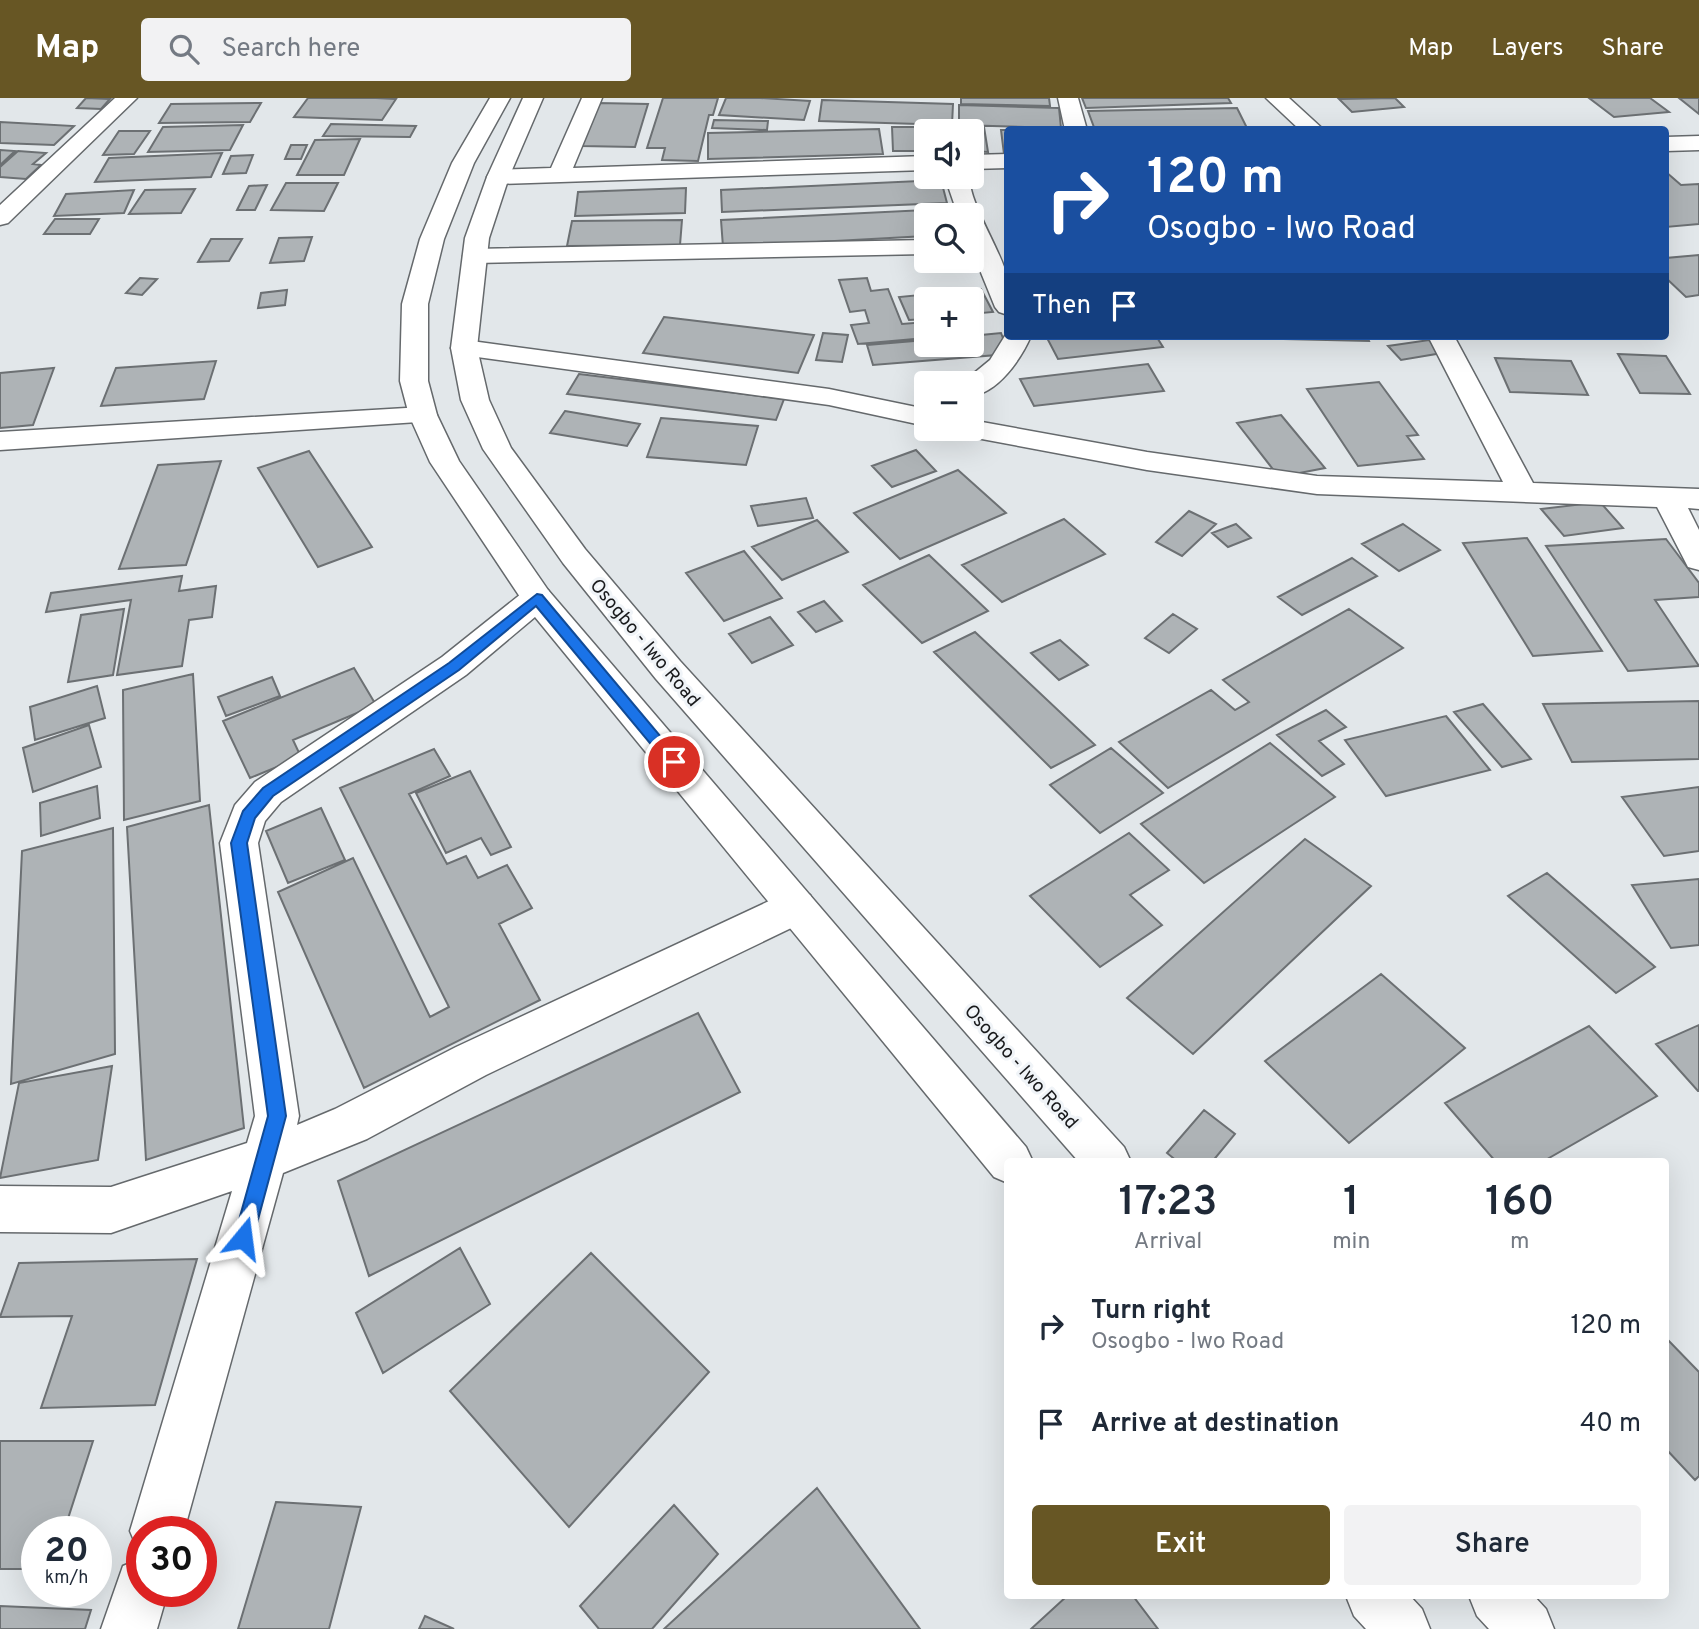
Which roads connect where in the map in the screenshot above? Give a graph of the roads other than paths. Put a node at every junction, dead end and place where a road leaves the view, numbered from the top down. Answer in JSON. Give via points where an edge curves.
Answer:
{"nodes":[{"id":1,"x":127,"y":98,"type":"edge"},
{"id":2,"x":500,"y":98,"type":"edge"},
{"id":3,"x":533,"y":98,"type":"edge"},
{"id":4,"x":592,"y":98,"type":"edge"},
{"id":5,"x":1068,"y":98,"type":"edge"},
{"id":6,"x":1276,"y":98,"type":"edge"},
{"id":7,"x":1075,"y":126,"type":"edge"},
{"id":8,"x":1309,"y":126,"type":"edge"},
{"id":9,"x":1669,"y":144,"type":"edge"},
{"id":10,"x":1697,"y":145,"type":"edge"},
{"id":11,"x":1004,"y":161,"type":"edge"},
{"id":12,"x":984,"y":162,"type":"edge"},
{"id":13,"x":914,"y":163,"type":"edge"},
{"id":14,"x":560,"y":173,"type":"junction"},
{"id":15,"x":498,"y":177,"type":"junction"},
{"id":16,"x":0,"y":218,"type":"edge"},
{"id":17,"x":914,"y":247,"type":"edge"},
{"id":18,"x":475,"y":256,"type":"junction"},
{"id":19,"x":984,"y":261,"type":"edge"},
{"id":20,"x":1004,"y":299,"type":"edge"},
{"id":21,"x":1016,"y":340,"type":"edge"},
{"id":22,"x":1443,"y":340,"type":"edge"},
{"id":23,"x":464,"y":348,"type":"junction"},
{"id":24,"x":984,"y":380,"type":"edge"},
{"id":25,"x":423,"y":415,"type":"junction"},
{"id":26,"x":914,"y":415,"type":"edge"},
{"id":27,"x":984,"y":430,"type":"edge"},
{"id":28,"x":0,"y":441,"type":"edge"},
{"id":29,"x":1523,"y":492,"type":"junction"},
{"id":30,"x":1668,"y":499,"type":"junction"},
{"id":31,"x":1699,"y":499,"type":"edge"},
{"id":32,"x":1699,"y":560,"type":"edge"},
{"id":33,"x":537,"y":598,"type":"junction"},
{"id":34,"x":796,"y":907,"type":"junction"},
{"id":35,"x":267,"y":1158,"type":"junction"},
{"id":36,"x":1007,"y":1158,"type":"edge"},
{"id":37,"x":1104,"y":1158,"type":"edge"},
{"id":38,"x":0,"y":1209,"type":"edge"},
{"id":39,"x":162,"y":1516,"type":"edge"},
{"id":40,"x":1377,"y":1599,"type":"edge"},
{"id":41,"x":1500,"y":1599,"type":"edge"},
{"id":42,"x":136,"y":1607,"type":"edge"},
{"id":43,"x":129,"y":1629,"type":"edge"},
{"id":44,"x":1402,"y":1629,"type":"edge"},
{"id":45,"x":1526,"y":1629,"type":"edge"}],
"edges":[{"from":1,"to":16,"type":"street"},
{"from":2,"to":25,"type":"street","via":[[463,163],[432,239],[415,304],[414,381]]},
{"from":3,"to":15,"type":"street","name":"Osogbo - Iwo Road"},
{"from":4,"to":14,"type":"street"},
{"from":5,"to":7,"type":"street"},
{"from":6,"to":8,"type":"street"},
{"from":9,"to":10,"type":"street"},
{"from":11,"to":12,"type":"street"},
{"from":13,"to":14,"type":"street"},
{"from":14,"to":15,"type":"street"},
{"from":15,"to":18,"type":"street","name":"Osogbo - Iwo Road"},
{"from":17,"to":18,"type":"street"},
{"from":18,"to":23,"type":"street","name":"Osogbo - Iwo Road"},
{"from":19,"to":20,"type":"street"},
{"from":21,"to":24,"type":"street","via":[[1011,353]]},
{"from":22,"to":29,"type":"street"},
{"from":23,"to":26,"type":"street","via":[[829,397]]},
{"from":23,"to":37,"type":"street","name":"Osogbo - Iwo Road","via":[[475,401],[497,449],[575,556],[668,670]]},
{"from":25,"to":28,"type":"street"},
{"from":25,"to":33,"type":"street","via":[[445,462]]},
{"from":27,"to":29,"type":"street","via":[[1147,461],[1317,485]]},
{"from":29,"to":30,"type":"street"},
{"from":30,"to":31,"type":"street"},
{"from":30,"to":32,"type":"street"},
{"from":33,"to":34,"type":"street"},
{"from":33,"to":35,"type":"street","via":[[454,666],[268,792],[248,815],[239,843],[277,1116]]},
{"from":34,"to":35,"type":"street","via":[[471,1060],[351,1124]]},
{"from":34,"to":36,"type":"street"},
{"from":35,"to":38,"type":"street","via":[[111,1210]]},
{"from":35,"to":39,"type":"street"},
{"from":40,"to":44,"type":"street"},
{"from":41,"to":45,"type":"street"},
{"from":42,"to":43,"type":"street"}]}
